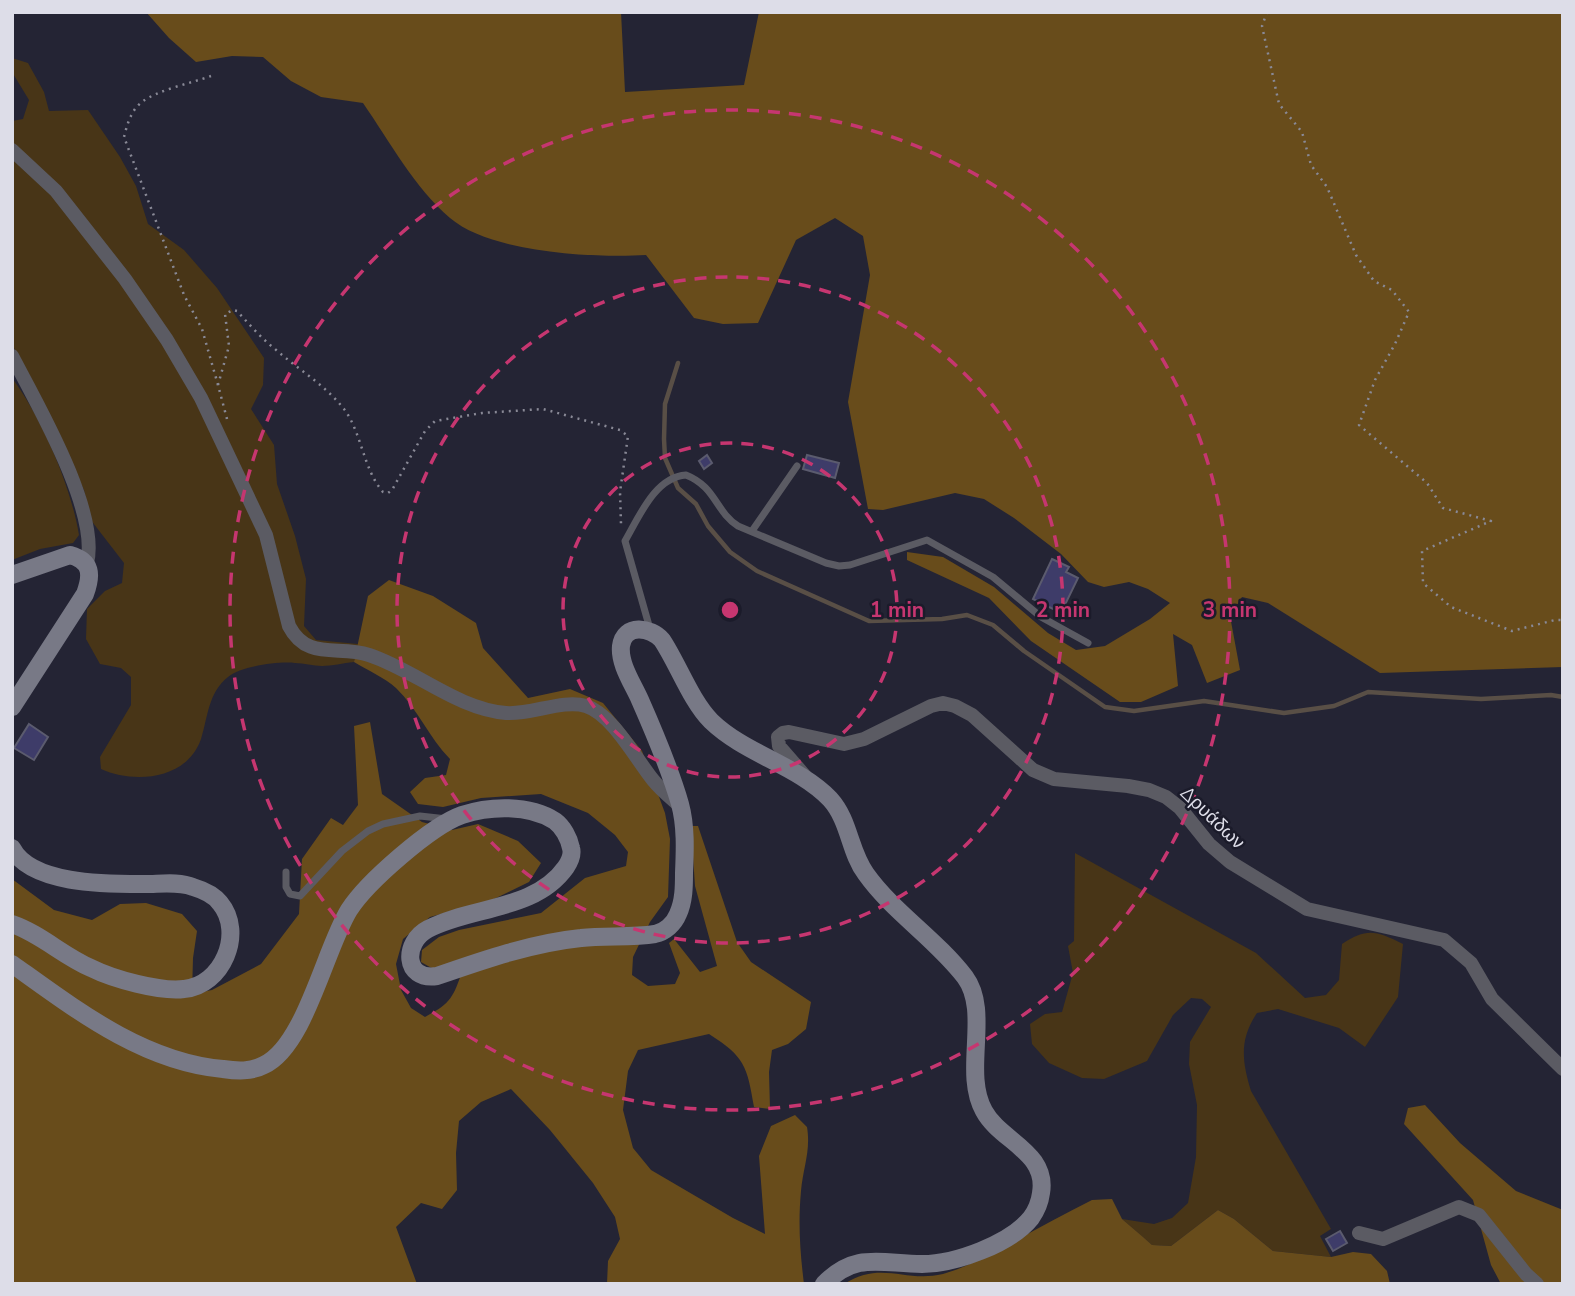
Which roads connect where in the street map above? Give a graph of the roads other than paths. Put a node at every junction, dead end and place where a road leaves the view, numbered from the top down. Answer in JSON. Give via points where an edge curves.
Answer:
{"nodes":[{"id":1,"x":12,"y":150,"type":"edge"},
{"id":2,"x":12,"y":356,"type":"edge"},
{"id":3,"x":797,"y":466,"type":"dead end"},
{"id":4,"x":752,"y":531,"type":"junction"},
{"id":5,"x":87,"y":563,"type":"junction"},
{"id":6,"x":12,"y":575,"type":"edge"},
{"id":7,"x":650,"y":630,"type":"junction"},
{"id":8,"x":1088,"y":643,"type":"dead end"},
{"id":9,"x":12,"y":707,"type":"edge"},
{"id":10,"x":811,"y":784,"type":"junction"},
{"id":11,"x":680,"y":806,"type":"junction"},
{"id":12,"x":450,"y":821,"type":"junction"},
{"id":13,"x":12,"y":848,"type":"edge"},
{"id":14,"x":286,"y":872,"type":"dead end"},
{"id":15,"x":12,"y":924,"type":"edge"},
{"id":16,"x":12,"y":964,"type":"edge"},
{"id":17,"x":1563,"y":1069,"type":"edge"},
{"id":18,"x":1359,"y":1233,"type":"dead end"},
{"id":19,"x":824,"y":1284,"type":"edge"},
{"id":20,"x":1537,"y":1284,"type":"edge"}],
"edges":[{"from":1,"to":11,"type":"street","via":[[56,191],[167,340],[248,492],[266,535],[289,626],[303,645],[386,660],[466,702],[505,713],[587,706],[601,714],[655,783]]},
{"from":2,"to":5,"type":"street","via":[[79,499],[90,545]]},
{"from":3,"to":4,"type":"lane"},
{"from":4,"to":7,"type":"lane","via":[[729,520],[706,486],[686,475],[669,479],[657,490],[625,541]]},
{"from":4,"to":8,"type":"lane","via":[[839,566],[927,540],[993,577],[1041,617]]},
{"from":5,"to":6,"type":"street","via":[[70,555]]},
{"from":5,"to":9,"type":"street","via":[[91,571],[85,594]]},
{"from":7,"to":10,"type":"street","via":[[662,640],[710,719]]},
{"from":7,"to":11,"type":"street","via":[[631,631],[621,647],[625,669]]},
{"from":10,"to":17,"type":"street","name":"Δρυάδων","via":[[779,746],[778,737],[783,733],[844,744],[876,734],[931,706],[955,706],[972,715],[1033,770],[1054,779],[1128,786],[1166,797],[1230,863],[1307,909],[1444,940],[1471,963],[1492,999]]},
{"from":10,"to":19,"type":"street","via":[[838,810],[858,862],[876,887],[967,979],[975,1009],[978,1100],[994,1124],[1035,1161],[1042,1185],[1033,1216],[1000,1242],[946,1261],[854,1262]]},
{"from":11,"to":12,"type":"street","via":[[684,885],[677,916],[668,928],[656,934],[579,938],[428,977],[412,968],[410,952],[426,930],[530,897],[560,875],[572,853],[556,822],[528,811],[478,810]]},
{"from":12,"to":14,"type":"lane","via":[[420,816],[368,831],[342,850],[300,896],[290,894]]},
{"from":12,"to":16,"type":"street","via":[[372,880],[350,908],[290,1040],[279,1056],[263,1066],[242,1071],[205,1068],[145,1048],[81,1012]]},
{"from":13,"to":15,"type":"street","via":[[22,862],[46,874],[119,884],[189,885],[207,892],[220,903],[228,919],[229,947],[214,976],[201,985],[163,988],[91,968]]},
{"from":18,"to":20,"type":"street","via":[[1383,1239],[1459,1207],[1479,1215]]}]}
